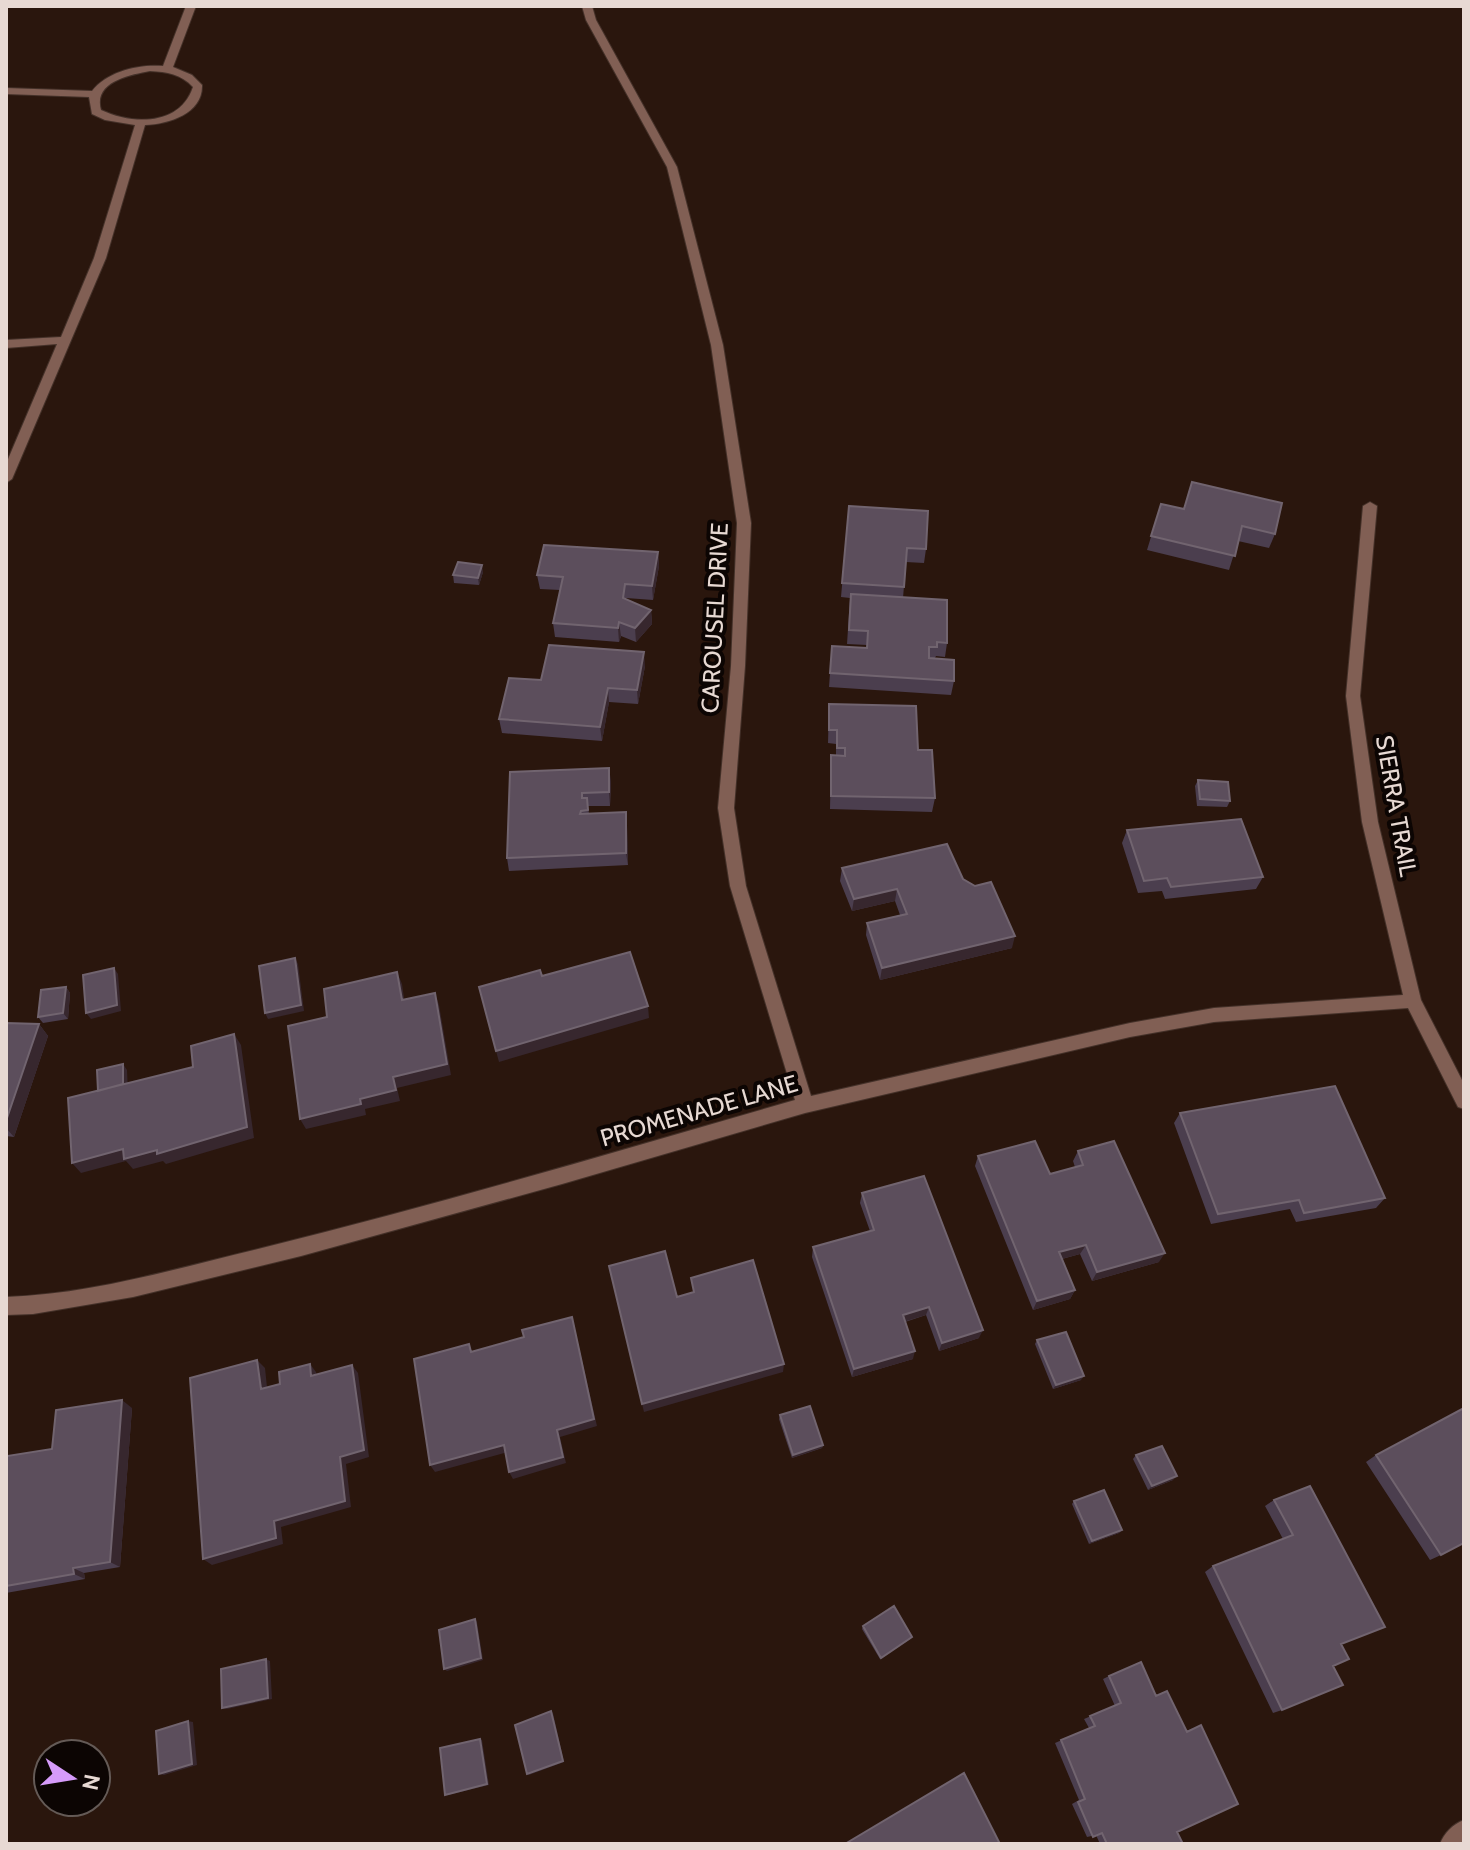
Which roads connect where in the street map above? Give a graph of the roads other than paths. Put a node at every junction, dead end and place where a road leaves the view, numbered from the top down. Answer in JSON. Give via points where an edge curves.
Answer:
{"nodes":[{"id":1,"x":191,"y":6,"type":"edge"},
{"id":2,"x":587,"y":6,"type":"edge"},
{"id":3,"x":167,"y":69,"type":"junction"},
{"id":4,"x":6,"y":91,"type":"edge"},
{"id":5,"x":94,"y":94,"type":"junction"},
{"id":6,"x":141,"y":123,"type":"junction"},
{"id":7,"x":65,"y":340,"type":"junction"},
{"id":8,"x":6,"y":344,"type":"edge"},
{"id":9,"x":6,"y":479,"type":"edge"},
{"id":10,"x":1370,"y":506,"type":"dead end"},
{"id":11,"x":1413,"y":1001,"type":"junction"},
{"id":12,"x":1464,"y":1101,"type":"edge"},
{"id":13,"x":805,"y":1105,"type":"junction"},
{"id":14,"x":6,"y":1306,"type":"edge"},
{"id":15,"x":1464,"y":1831,"type":"edge"},
{"id":16,"x":1451,"y":1844,"type":"edge"}],
"edges":[{"from":1,"to":3,"type":"street"},
{"from":2,"to":13,"type":"street","name":"CAROUSEL DRIVE","via":[[672,167],[717,345],[744,523],[726,808],[738,886]]},
{"from":3,"to":5,"type":"street","via":[[116,77]]},
{"from":3,"to":6,"type":"street","via":[[193,78],[197,96],[177,114]]},
{"from":4,"to":5,"type":"street"},
{"from":5,"to":6,"type":"street","via":[[96,112],[115,121]]},
{"from":6,"to":7,"type":"street","via":[[100,258]]},
{"from":7,"to":8,"type":"street"},
{"from":7,"to":9,"type":"street"},
{"from":10,"to":11,"type":"street","name":"SIERRA TRAIL","via":[[1353,696],[1370,822]]},
{"from":11,"to":12,"type":"street","name":"SIERRA TRAIL"},
{"from":11,"to":13,"type":"street","name":"PROMENADE LANE","via":[[1214,1015]]},
{"from":13,"to":14,"type":"street","name":"PROMENADE LANE","via":[[301,1247],[133,1288]]},
{"from":15,"to":16,"type":"street"}]}
